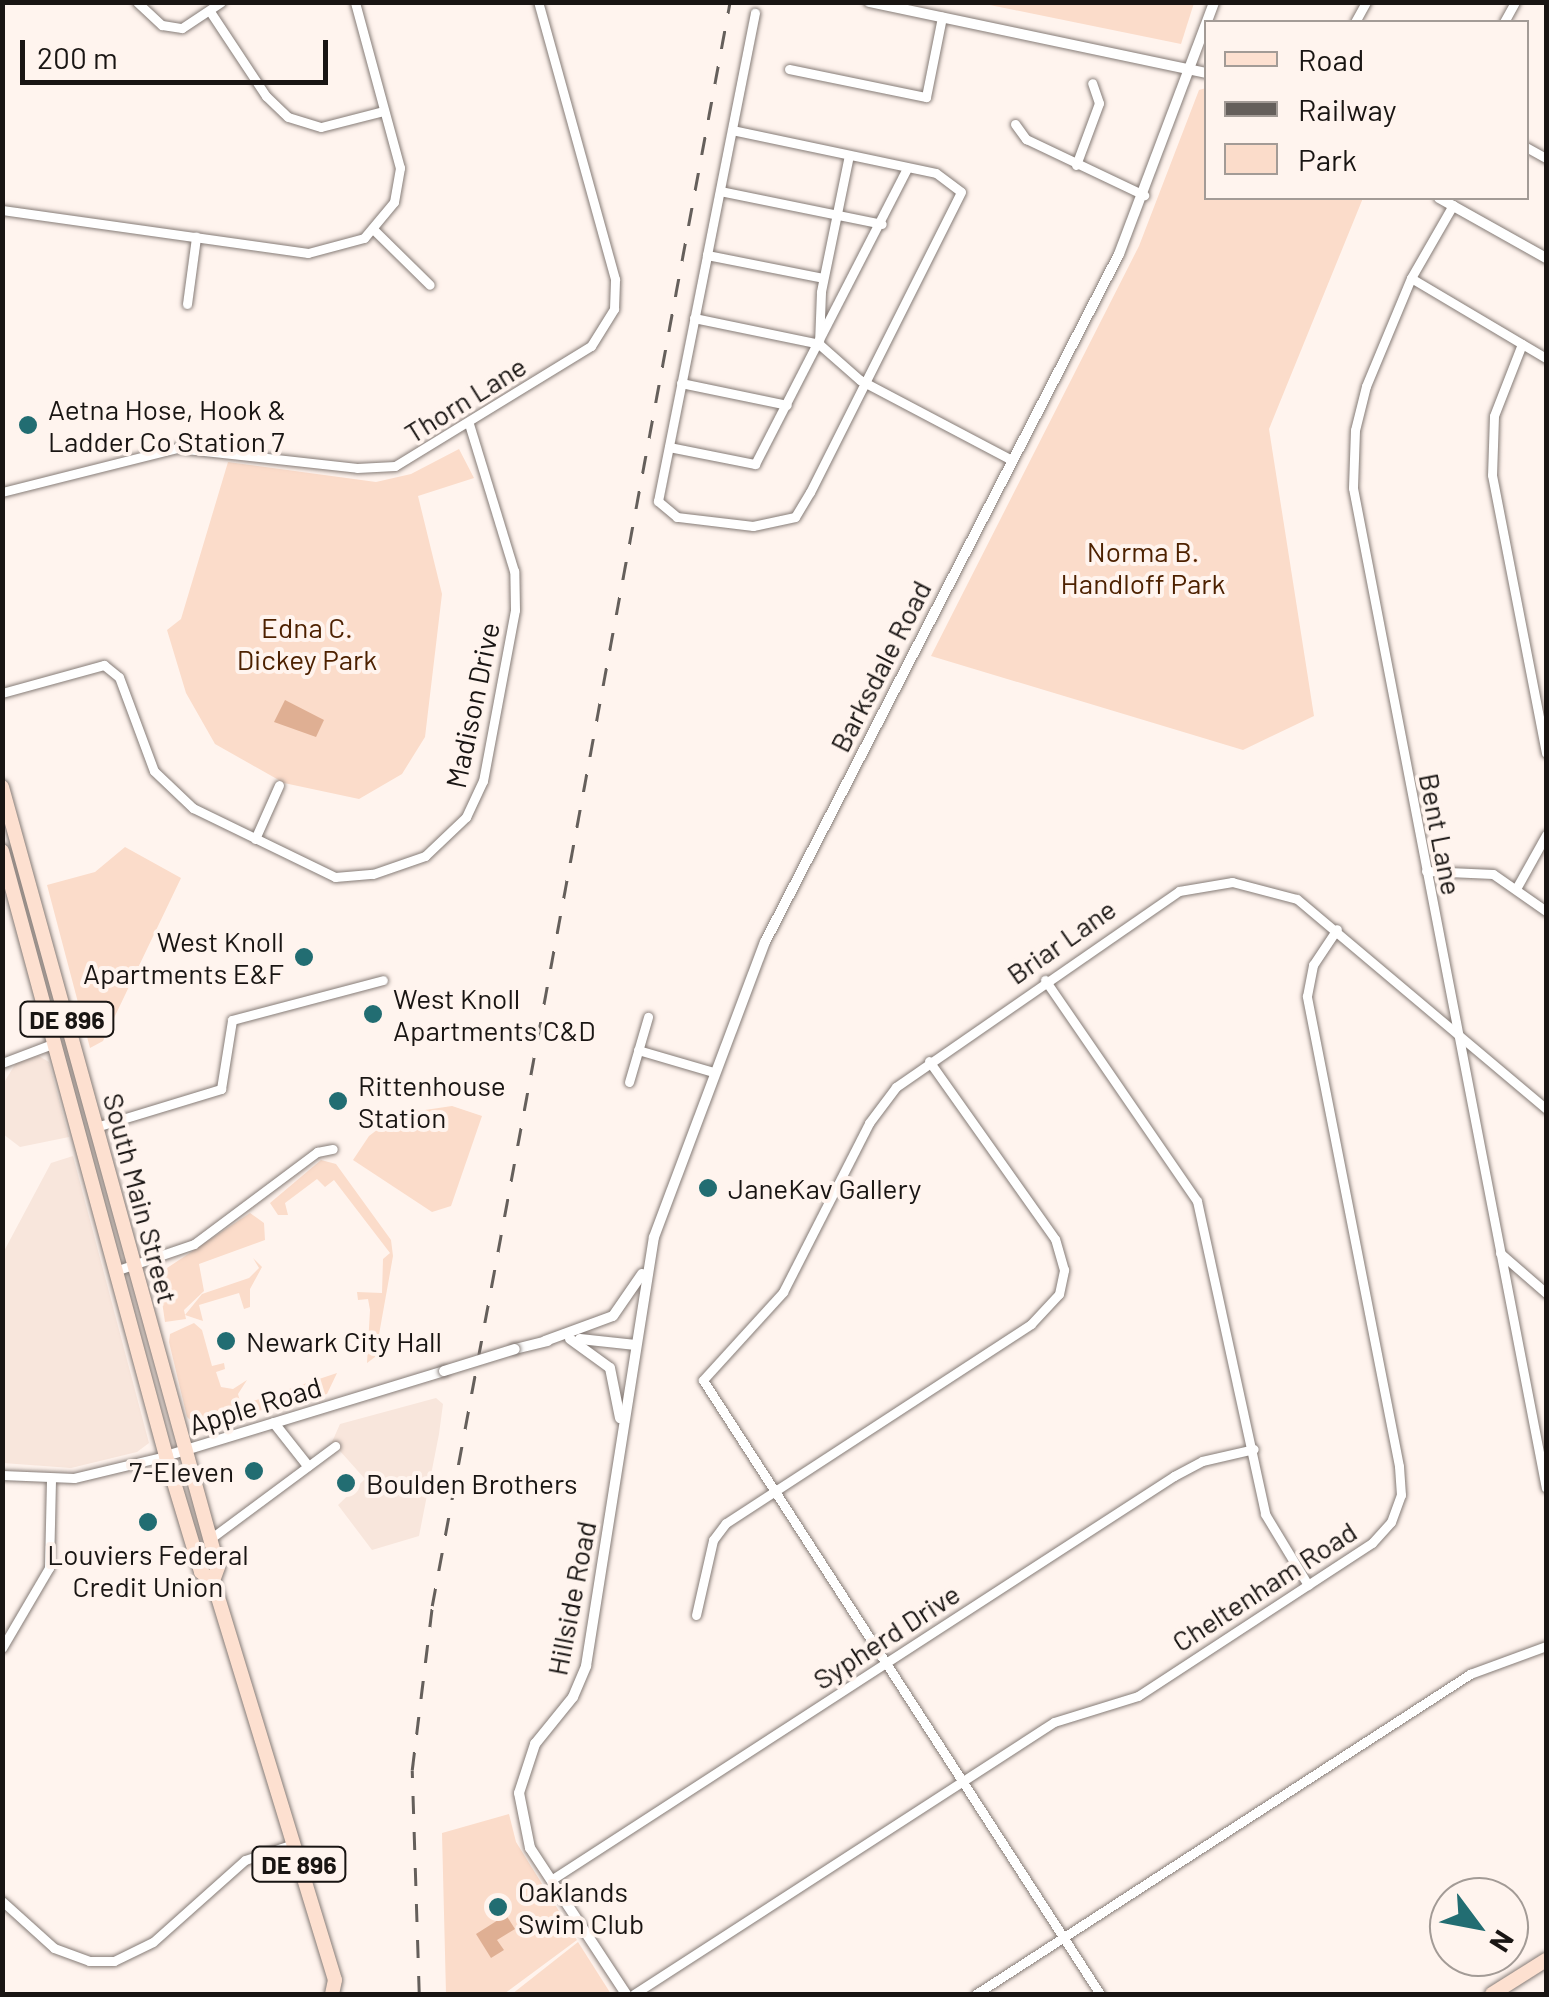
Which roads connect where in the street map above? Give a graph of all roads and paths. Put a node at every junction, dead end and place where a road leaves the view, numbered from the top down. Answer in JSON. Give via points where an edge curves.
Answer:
{"nodes":[{"id":1,"x":137,"y":2,"type":"edge"},
{"id":2,"x":222,"y":2,"type":"edge"},
{"id":3,"x":356,"y":2,"type":"edge"},
{"id":4,"x":538,"y":2,"type":"edge"},
{"id":5,"x":869,"y":2,"type":"edge"},
{"id":6,"x":211,"y":13,"type":"junction"},
{"id":7,"x":755,"y":13,"type":"dead end"},
{"id":8,"x":942,"y":17,"type":"junction"},
{"id":9,"x":1204,"y":29,"type":"edge"},
{"id":10,"x":1190,"y":67,"type":"junction"},
{"id":11,"x":789,"y":69,"type":"dead end"},
{"id":12,"x":1204,"y":72,"type":"edge"},
{"id":13,"x":1092,"y":82,"type":"dead end"},
{"id":14,"x":384,"y":111,"type":"junction"},
{"id":15,"x":1014,"y":124,"type":"dead end"},
{"id":16,"x":732,"y":130,"type":"junction"},
{"id":17,"x":848,"y":156,"type":"junction"},
{"id":18,"x":1076,"y":165,"type":"junction"},
{"id":19,"x":907,"y":168,"type":"junction"},
{"id":20,"x":720,"y":191,"type":"junction"},
{"id":21,"x":1144,"y":195,"type":"junction"},
{"id":22,"x":1442,"y":200,"type":"edge"},
{"id":23,"x":1453,"y":205,"type":"junction"},
{"id":24,"x":2,"y":210,"type":"edge"},
{"id":25,"x":836,"y":215,"type":"junction"},
{"id":26,"x":882,"y":224,"type":"junction"},
{"id":27,"x":374,"y":230,"type":"junction"},
{"id":28,"x":196,"y":237,"type":"junction"},
{"id":29,"x":706,"y":255,"type":"junction"},
{"id":30,"x":1546,"y":258,"type":"edge"},
{"id":31,"x":823,"y":278,"type":"junction"},
{"id":32,"x":1411,"y":278,"type":"junction"},
{"id":33,"x":430,"y":286,"type":"dead end"},
{"id":34,"x":188,"y":304,"type":"dead end"},
{"id":35,"x":694,"y":318,"type":"junction"},
{"id":36,"x":819,"y":344,"type":"junction"},
{"id":37,"x":1522,"y":344,"type":"junction"},
{"id":38,"x":1546,"y":358,"type":"edge"},
{"id":39,"x":681,"y":383,"type":"junction"},
{"id":40,"x":868,"y":384,"type":"junction"},
{"id":41,"x":786,"y":405,"type":"junction"},
{"id":42,"x":469,"y":424,"type":"junction"},
{"id":43,"x":668,"y":447,"type":"junction"},
{"id":44,"x":1012,"y":460,"type":"junction"},
{"id":45,"x":2,"y":492,"type":"edge"},
{"id":46,"x":2,"y":693,"type":"edge"},
{"id":47,"x":1546,"y":753,"type":"edge"},
{"id":48,"x":280,"y":785,"type":"dead end"},
{"id":49,"x":2,"y":787,"type":"edge"},
{"id":50,"x":9,"y":828,"type":"edge"},
{"id":51,"x":1546,"y":835,"type":"edge"},
{"id":52,"x":254,"y":839,"type":"junction"},
{"id":53,"x":2,"y":851,"type":"edge"},
{"id":54,"x":5,"y":868,"type":"edge"},
{"id":55,"x":1426,"y":871,"type":"junction"},
{"id":56,"x":1518,"y":887,"type":"junction"},
{"id":57,"x":1546,"y":911,"type":"edge"},
{"id":58,"x":1337,"y":929,"type":"junction"},
{"id":59,"x":383,"y":980,"type":"dead end"},
{"id":60,"x":1045,"y":980,"type":"junction"},
{"id":61,"x":648,"y":1017,"type":"dead end"},
{"id":62,"x":1456,"y":1031,"type":"junction"},
{"id":63,"x":54,"y":1042,"type":"junction"},
{"id":64,"x":638,"y":1050,"type":"junction"},
{"id":65,"x":2,"y":1062,"type":"edge"},
{"id":66,"x":930,"y":1062,"type":"junction"},
{"id":67,"x":713,"y":1072,"type":"junction"},
{"id":68,"x":629,"y":1082,"type":"dead end"},
{"id":69,"x":1546,"y":1109,"type":"edge"},
{"id":70,"x":73,"y":1112,"type":"junction"},
{"id":71,"x":96,"y":1127,"type":"junction"},
{"id":72,"x":80,"y":1138,"type":"junction"},
{"id":73,"x":333,"y":1149,"type":"dead end"},
{"id":74,"x":102,"y":1150,"type":"junction"},
{"id":75,"x":650,"y":1250,"type":"junction"},
{"id":76,"x":1500,"y":1253,"type":"junction"},
{"id":77,"x":133,"y":1266,"type":"junction"},
{"id":78,"x":115,"y":1270,"type":"junction"},
{"id":79,"x":1546,"y":1293,"type":"edge"},
{"id":80,"x":570,"y":1339,"type":"junction"},
{"id":81,"x":545,"y":1341,"type":"junction"},
{"id":82,"x":636,"y":1345,"type":"junction"},
{"id":83,"x":274,"y":1423,"type":"junction"},
{"id":84,"x":621,"y":1439,"type":"junction"},
{"id":85,"x":335,"y":1446,"type":"dead end"},
{"id":86,"x":1254,"y":1449,"type":"junction"},
{"id":87,"x":184,"y":1451,"type":"junction"},
{"id":88,"x":166,"y":1456,"type":"junction"},
{"id":89,"x":308,"y":1466,"type":"junction"},
{"id":90,"x":2,"y":1475,"type":"edge"},
{"id":91,"x":51,"y":1479,"type":"junction"},
{"id":92,"x":1546,"y":1488,"type":"edge"},
{"id":93,"x":774,"y":1490,"type":"junction"},
{"id":94,"x":210,"y":1539,"type":"junction"},
{"id":95,"x":213,"y":1581,"type":"junction"},
{"id":96,"x":1308,"y":1585,"type":"junction"},
{"id":97,"x":696,"y":1615,"type":"dead end"},
{"id":98,"x":1546,"y":1646,"type":"edge"},
{"id":99,"x":2,"y":1648,"type":"edge"},
{"id":100,"x":886,"y":1663,"type":"junction"},
{"id":101,"x":962,"y":1781,"type":"junction"},
{"id":102,"x":293,"y":1844,"type":"junction"},
{"id":103,"x":551,"y":1880,"type":"junction"},
{"id":104,"x":2,"y":1901,"type":"edge"},
{"id":105,"x":1064,"y":1939,"type":"junction"},
{"id":106,"x":1546,"y":1960,"type":"edge"},
{"id":107,"x":333,"y":1988,"type":"edge"},
{"id":108,"x":346,"y":1994,"type":"edge"},
{"id":109,"x":630,"y":1994,"type":"edge"},
{"id":110,"x":976,"y":1994,"type":"edge"},
{"id":111,"x":1100,"y":1994,"type":"edge"},
{"id":112,"x":1492,"y":1994,"type":"edge"}],
"edges":[{"from":1,"to":6,"type":"street","via":[[162,25],[182,28]]},
{"from":2,"to":6,"type":"street"},
{"from":3,"to":14,"type":"street"},
{"from":4,"to":42,"type":"street","name":"Thorn Lane","via":[[615,279],[614,309],[591,346]]},
{"from":5,"to":8,"type":"street"},
{"from":6,"to":14,"type":"street","via":[[266,96],[288,117],[321,127]]},
{"from":7,"to":16,"type":"street"},
{"from":8,"to":10,"type":"street"},
{"from":8,"to":11,"type":"street","via":[[926,97]]},
{"from":9,"to":10,"type":"street","name":"Barksdale Road"},
{"from":10,"to":12,"type":"street"},
{"from":10,"to":21,"type":"street","name":"Barksdale Road"},
{"from":13,"to":18,"type":"street","via":[[1099,102]]},
{"from":14,"to":27,"type":"street","via":[[400,168],[394,202]]},
{"from":15,"to":18,"type":"street","via":[[1026,139]]},
{"from":16,"to":17,"type":"street"},
{"from":16,"to":20,"type":"street"},
{"from":17,"to":19,"type":"street"},
{"from":17,"to":25,"type":"street"},
{"from":18,"to":21,"type":"street"},
{"from":19,"to":26,"type":"street"},
{"from":19,"to":40,"type":"street","via":[[946,176],[962,197]]},
{"from":20,"to":25,"type":"street"},
{"from":20,"to":29,"type":"street"},
{"from":21,"to":44,"type":"street","name":"Barksdale Road"},
{"from":22,"to":23,"type":"street"},
{"from":23,"to":30,"type":"street"},
{"from":23,"to":32,"type":"street","name":"Bent Lane"},
{"from":24,"to":28,"type":"street"},
{"from":25,"to":26,"type":"street"},
{"from":25,"to":31,"type":"street"},
{"from":26,"to":36,"type":"street"},
{"from":27,"to":28,"type":"street","via":[[323,252]]},
{"from":27,"to":33,"type":"street"},
{"from":28,"to":34,"type":"street"},
{"from":29,"to":31,"type":"street"},
{"from":29,"to":35,"type":"street"},
{"from":31,"to":36,"type":"street"},
{"from":32,"to":37,"type":"street"},
{"from":32,"to":55,"type":"street","name":"Bent Lane","via":[[1361,402],[1353,488]]},
{"from":35,"to":36,"type":"street"},
{"from":35,"to":39,"type":"street"},
{"from":36,"to":40,"type":"street"},
{"from":36,"to":41,"type":"street"},
{"from":37,"to":38,"type":"street"},
{"from":37,"to":47,"type":"street","via":[[1494,416],[1492,475]]},
{"from":39,"to":41,"type":"street"},
{"from":39,"to":43,"type":"street"},
{"from":40,"to":43,"type":"street","via":[[810,492],[782,523],[753,526],[663,511],[658,501]]},
{"from":40,"to":44,"type":"street"},
{"from":41,"to":43,"type":"street","via":[[755,464]]},
{"from":42,"to":45,"type":"street","name":"Thorn Lane","via":[[410,460],[377,470],[178,448]]},
{"from":42,"to":52,"type":"street","name":"Madison Drive","via":[[516,590],[475,801],[436,848],[374,874],[335,876]]},
{"from":44,"to":67,"type":"street","name":"Barksdale Road","via":[[796,878]]},
{"from":46,"to":52,"type":"street","name":"Madison Drive","via":[[104,665],[119,676],[141,750],[171,792]]},
{"from":48,"to":52,"type":"street"},
{"from":49,"to":50,"type":"main road","number":"DE 896"},
{"from":50,"to":71,"type":"main road","name":"South Main Street","number":"DE 896"},
{"from":51,"to":56,"type":"street"},
{"from":53,"to":54,"type":"main road","name":"South Main Street","number":"DE 896"},
{"from":54,"to":63,"type":"main road","name":"South Main Street","number":"DE 896"},
{"from":55,"to":56,"type":"street","via":[[1479,871]]},
{"from":55,"to":62,"type":"street","name":"Bent Lane"},
{"from":56,"to":57,"type":"street"},
{"from":58,"to":60,"type":"street","name":"Briar Lane","via":[[1280,891],[1232,882],[1196,886],[1164,898]]},
{"from":58,"to":62,"type":"street","name":"Briar Lane"},
{"from":58,"to":96,"type":"street","name":"Cheltenham Road","via":[[1313,965],[1307,996],[1401,1495],[1383,1532]]},
{"from":59,"to":71,"type":"street","via":[[232,1020],[220,1089]]},
{"from":60,"to":66,"type":"street","name":"Briar Lane"},
{"from":60,"to":86,"type":"street","via":[[1197,1202]]},
{"from":61,"to":64,"type":"street"},
{"from":62,"to":69,"type":"street","name":"Briar Lane"},
{"from":62,"to":76,"type":"street","name":"Bent Lane"},
{"from":63,"to":65,"type":"street"},
{"from":63,"to":70,"type":"main road","name":"South Main Street","number":"DE 896"},
{"from":64,"to":67,"type":"street"},
{"from":64,"to":68,"type":"street"},
{"from":66,"to":93,"type":"street","name":"Briar Lane","via":[[878,1109],[783,1292],[704,1380]]},
{"from":66,"to":93,"type":"street","via":[[1054,1240],[1064,1270],[1059,1294],[1030,1324]]},
{"from":67,"to":75,"type":"street","name":"Barksdale Road"},
{"from":70,"to":71,"type":"main road"},
{"from":70,"to":72,"type":"main road","name":"South Main Street","number":"DE 896"},
{"from":71,"to":74,"type":"main road","name":"South Main Street","number":"DE 896"},
{"from":72,"to":74,"type":"main road"},
{"from":72,"to":78,"type":"main road","name":"South Main Street","number":"DE 896"},
{"from":73,"to":77,"type":"street","via":[[316,1152],[194,1244]]},
{"from":74,"to":77,"type":"main road","name":"South Main Street","number":"DE 896"},
{"from":75,"to":81,"type":"street","via":[[633,1295],[613,1316]]},
{"from":75,"to":82,"type":"street","name":"Barksdale Road"},
{"from":76,"to":79,"type":"street"},
{"from":76,"to":92,"type":"street","name":"Bent Lane"},
{"from":77,"to":78,"type":"street"},
{"from":77,"to":87,"type":"main road","name":"South Main Street","number":"DE 896"},
{"from":78,"to":88,"type":"main road","name":"South Main Street","number":"DE 896"},
{"from":80,"to":81,"type":"street","name":"Apple Road"},
{"from":80,"to":82,"type":"street","name":"Apple Road"},
{"from":80,"to":84,"type":"street","via":[[610,1368]]},
{"from":81,"to":83,"type":"street","name":"Apple Road","bridge":true},
{"from":82,"to":84,"type":"street","name":"Hillside Road"},
{"from":83,"to":87,"type":"street","name":"Apple Road"},
{"from":83,"to":89,"type":"street"},
{"from":84,"to":103,"type":"street","name":"Hillside Road","via":[[586,1666],[572,1698],[534,1744],[520,1783],[524,1833]]},
{"from":85,"to":89,"type":"street"},
{"from":86,"to":96,"type":"street","via":[[1270,1529]]},
{"from":86,"to":100,"type":"street","name":"Sypherd Drive","via":[[1188,1468]]},
{"from":87,"to":88,"type":"street","name":"Apple Road"},
{"from":87,"to":94,"type":"main road","name":"South Main Street","number":"DE 896"},
{"from":88,"to":91,"type":"street","name":"Apple Road","via":[[105,1474]]},
{"from":88,"to":95,"type":"main road","name":"South Main Street","number":"DE 896","via":[[201,1572]]},
{"from":89,"to":94,"type":"street"},
{"from":90,"to":91,"type":"street","name":"Apple Road"},
{"from":91,"to":99,"type":"street","via":[[48,1568]]},
{"from":93,"to":97,"type":"street","via":[[718,1531]]},
{"from":93,"to":100,"type":"street"},
{"from":94,"to":95,"type":"main road","name":"South Main Street","number":"DE 896","via":[[218,1567]]},
{"from":95,"to":102,"type":"main road","name":"South Main Street","number":"DE 896"},
{"from":96,"to":101,"type":"street","name":"Cheltenham Road","via":[[1138,1696],[1069,1714]]},
{"from":98,"to":105,"type":"street","via":[[1470,1674]]},
{"from":100,"to":101,"type":"street"},
{"from":100,"to":103,"type":"street","name":"Sypherd Drive"},
{"from":101,"to":105,"type":"street"},
{"from":101,"to":109,"type":"street","name":"Cheltenham Road"},
{"from":102,"to":104,"type":"street","via":[[245,1860],[153,1942],[114,1961],[89,1962],[54,1948]]},
{"from":102,"to":107,"type":"main road","name":"South Main Street","number":"DE 896"},
{"from":103,"to":109,"type":"street","name":"Hillside Road"},
{"from":105,"to":110,"type":"street"},
{"from":105,"to":111,"type":"street"},
{"from":106,"to":112,"type":"main road"},
{"from":107,"to":108,"type":"main road","name":"South Main Street","number":"DE 896"}]}
